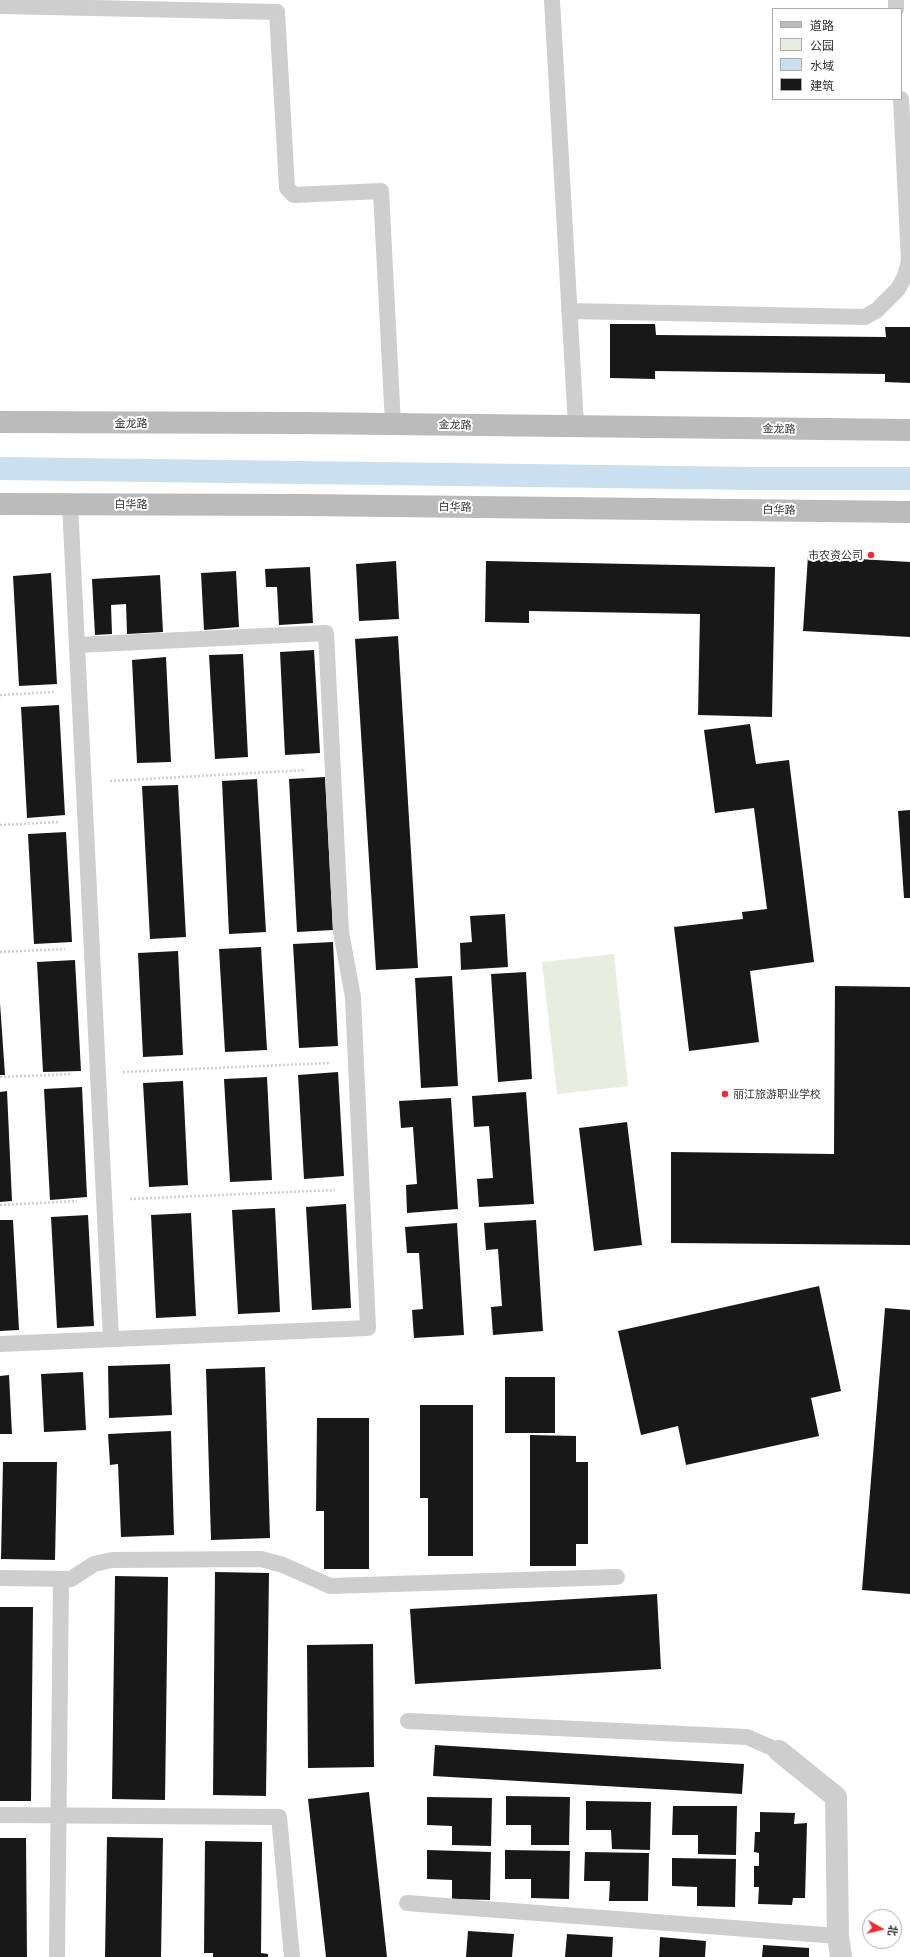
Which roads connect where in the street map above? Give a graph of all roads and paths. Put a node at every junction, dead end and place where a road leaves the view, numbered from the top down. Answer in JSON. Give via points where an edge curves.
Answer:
{"nodes":[{"id":1,"x":552,"y":0,"type":"edge"},
{"id":2,"x":0,"y":6,"type":"edge"},
{"id":3,"x":233,"y":6,"type":"edge"},
{"id":4,"x":901,"y":100,"type":"edge"},
{"id":5,"x":569,"y":311,"type":"junction"},
{"id":6,"x":0,"y":422,"type":"edge"},
{"id":7,"x":393,"y":424,"type":"junction"},
{"id":8,"x":576,"y":426,"type":"junction"},
{"id":9,"x":910,"y":430,"type":"edge"},
{"id":10,"x":0,"y":504,"type":"edge"},
{"id":11,"x":70,"y":504,"type":"junction"},
{"id":12,"x":910,"y":512,"type":"edge"},
{"id":13,"x":77,"y":646,"type":"junction"},
{"id":14,"x":79,"y":691,"type":"junction"},
{"id":15,"x":0,"y":695,"type":"edge"},
{"id":16,"x":333,"y":769,"type":"junction"},
{"id":17,"x":84,"y":782,"type":"junction"},
{"id":18,"x":86,"y":821,"type":"junction"},
{"id":19,"x":0,"y":825,"type":"edge"},
{"id":20,"x":92,"y":948,"type":"junction"},
{"id":21,"x":0,"y":952,"type":"edge"},
{"id":22,"x":356,"y":1062,"type":"junction"},
{"id":23,"x":98,"y":1073,"type":"junction"},
{"id":24,"x":0,"y":1077,"type":"edge"},
{"id":25,"x":362,"y":1189,"type":"junction"},
{"id":26,"x":104,"y":1200,"type":"junction"},
{"id":27,"x":0,"y":1205,"type":"edge"},
{"id":28,"x":111,"y":1339,"type":"junction"},
{"id":29,"x":0,"y":1344,"type":"edge"},
{"id":30,"x":617,"y":1577,"type":"dead end"},
{"id":31,"x":0,"y":1578,"type":"edge"},
{"id":32,"x":61,"y":1578,"type":"junction"},
{"id":33,"x":408,"y":1721,"type":"dead end"},
{"id":34,"x":779,"y":1751,"type":"joint"},
{"id":35,"x":0,"y":1815,"type":"edge"},
{"id":36,"x":58,"y":1815,"type":"junction"},
{"id":37,"x":407,"y":1903,"type":"dead end"},
{"id":38,"x":839,"y":1947,"type":"edge"},
{"id":39,"x":57,"y":1957,"type":"edge"},
{"id":40,"x":292,"y":1957,"type":"edge"}],
"edges":[{"from":1,"to":5,"type":"lane"},
{"from":2,"to":3,"type":"lane"},
{"from":3,"to":7,"type":"lane","via":[[277,12],[287,188],[294,195],[380,191]]},
{"from":4,"to":5,"type":"lane","via":[[909,261],[898,289],[878,310],[865,317]]},
{"from":5,"to":8,"type":"lane"},
{"from":6,"to":7,"type":"main road","name":"金龙路"},
{"from":7,"to":8,"type":"main road","name":"金龙路"},
{"from":8,"to":9,"type":"main road","name":"金龙路"},
{"from":10,"to":11,"type":"main road","name":"白华路"},
{"from":11,"to":12,"type":"main road","name":"白华路"},
{"from":11,"to":13,"type":"lane"},
{"from":13,"to":14,"type":"lane"},
{"from":13,"to":16,"type":"lane","via":[[326,632]]},
{"from":14,"to":15,"type":"path"},
{"from":14,"to":17,"type":"lane"},
{"from":16,"to":17,"type":"path"},
{"from":16,"to":22,"type":"lane","via":[[341,932],[353,997]]},
{"from":17,"to":18,"type":"lane"},
{"from":18,"to":19,"type":"path"},
{"from":18,"to":20,"type":"lane"},
{"from":20,"to":21,"type":"path"},
{"from":20,"to":23,"type":"lane"},
{"from":22,"to":23,"type":"path"},
{"from":22,"to":25,"type":"lane"},
{"from":23,"to":24,"type":"path"},
{"from":23,"to":26,"type":"lane"},
{"from":25,"to":26,"type":"path"},
{"from":25,"to":28,"type":"lane","via":[[368,1328]]},
{"from":26,"to":27,"type":"path"},
{"from":26,"to":28,"type":"lane"},
{"from":28,"to":29,"type":"lane"},
{"from":30,"to":32,"type":"lane","via":[[330,1586],[283,1565],[253,1559],[112,1560],[94,1564],[71,1579]]},
{"from":31,"to":32,"type":"lane"},
{"from":32,"to":36,"type":"lane"},
{"from":33,"to":34,"type":"lane","via":[[746,1737]]},
{"from":34,"to":38,"type":"street","via":[[836,1797]]},
{"from":35,"to":36,"type":"lane"},
{"from":36,"to":39,"type":"lane"},
{"from":36,"to":40,"type":"lane","via":[[279,1817]]},
{"from":37,"to":38,"type":"lane"}]}
